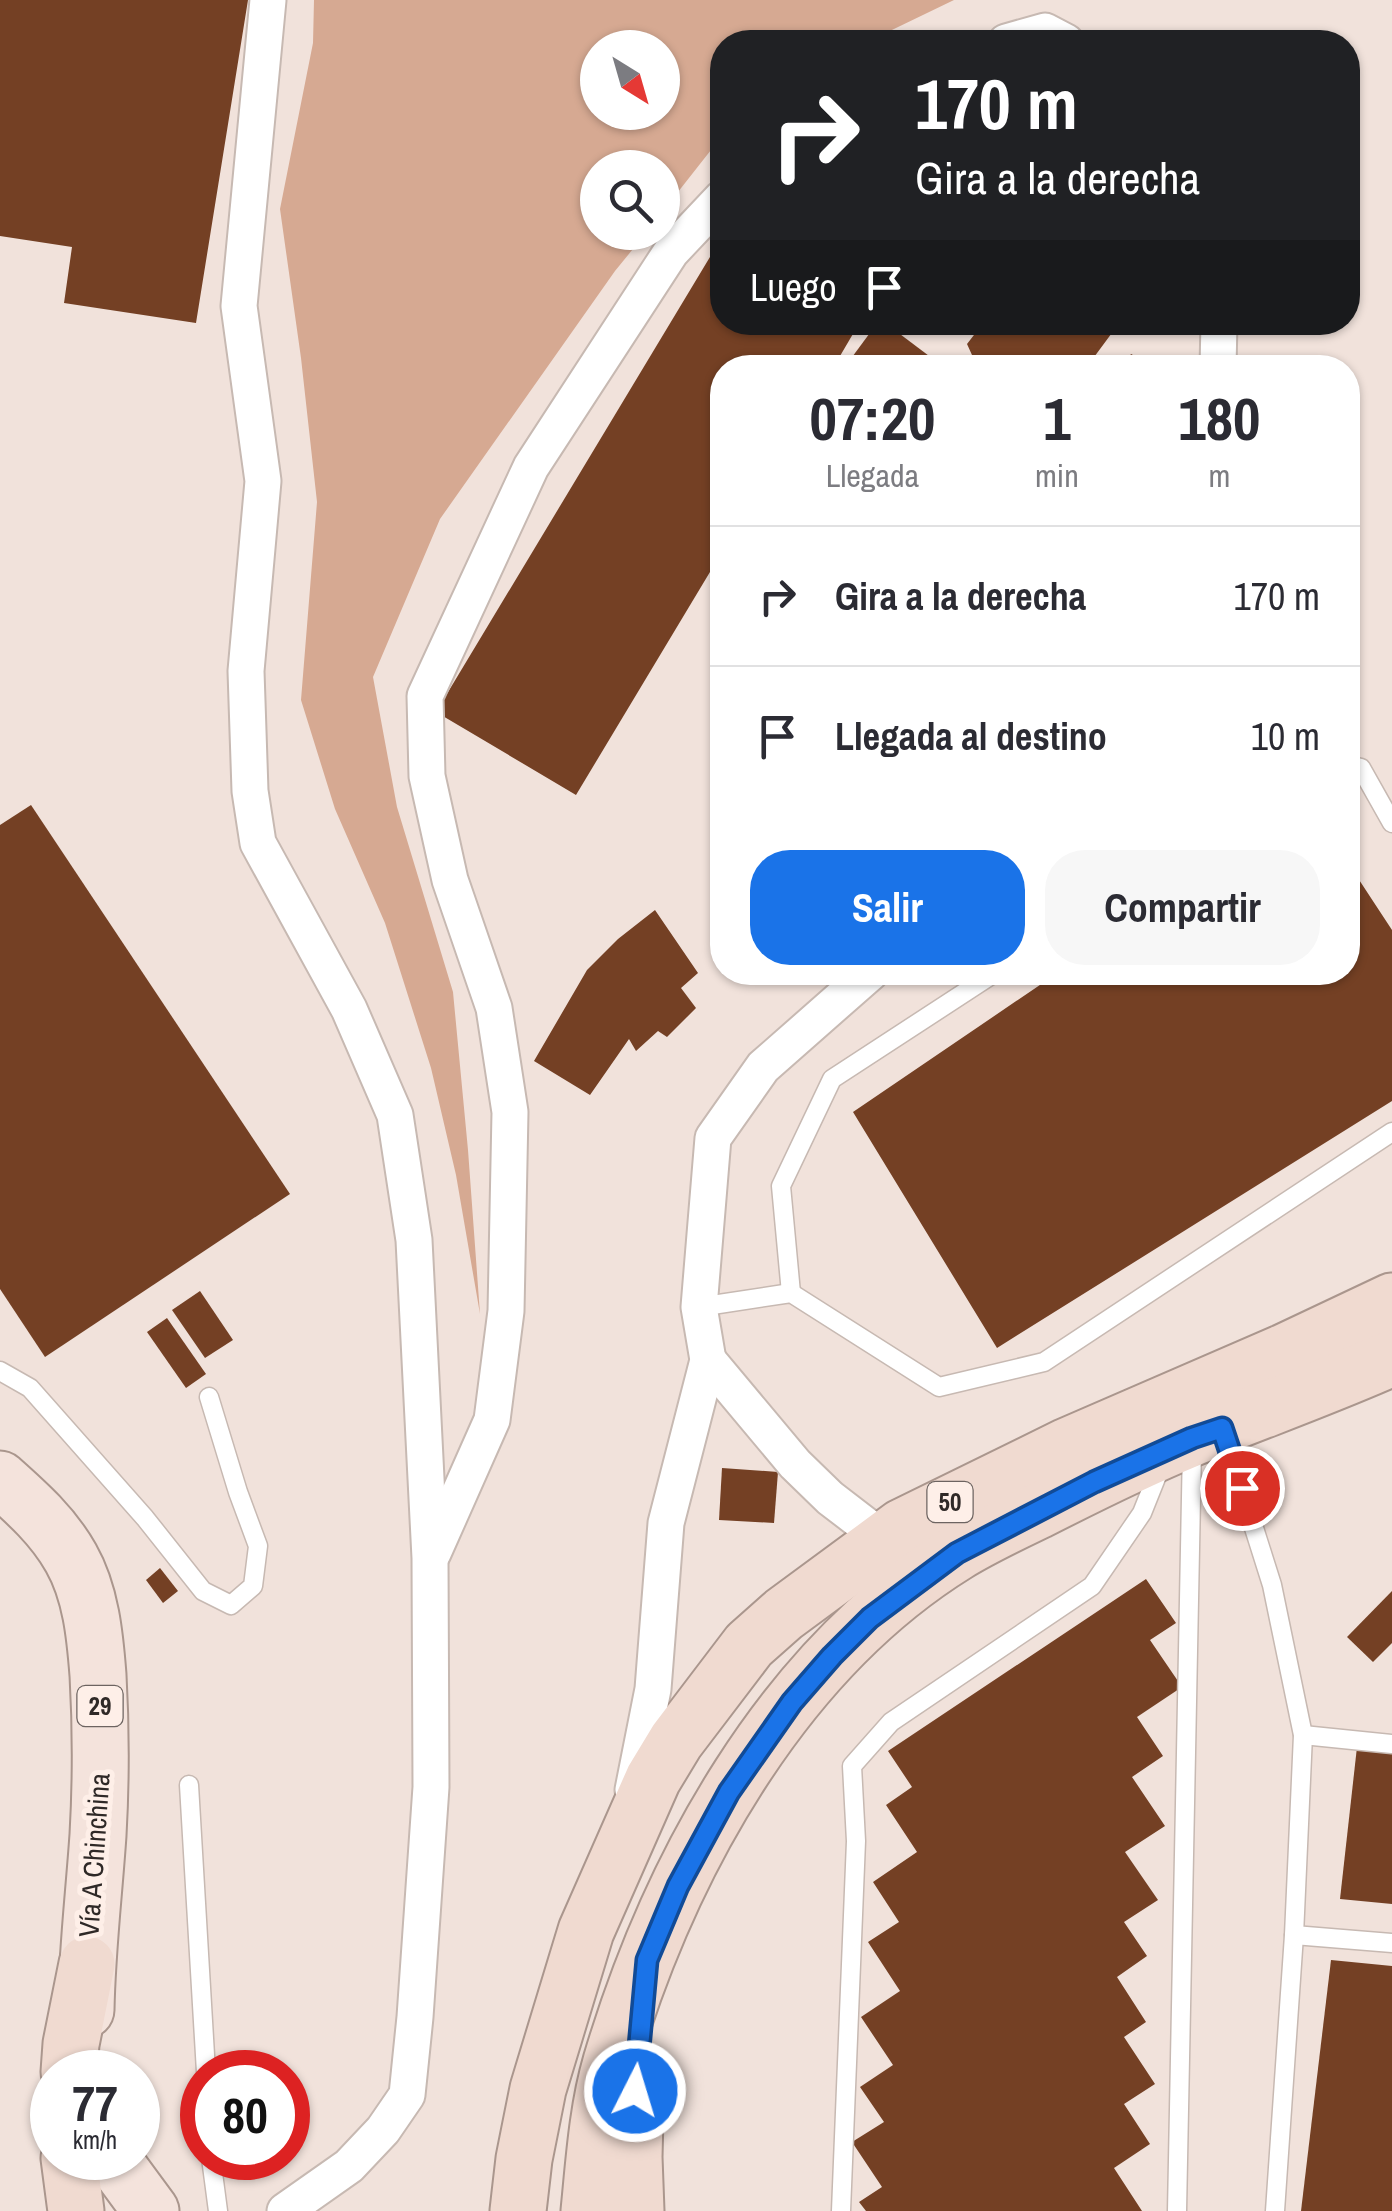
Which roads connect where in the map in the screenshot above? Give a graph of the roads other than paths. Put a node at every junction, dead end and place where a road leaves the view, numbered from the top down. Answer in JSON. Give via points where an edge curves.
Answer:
{"nodes":[{"id":1,"x":268,"y":0,"type":"edge"},
{"id":2,"x":710,"y":211,"type":"edge"},
{"id":3,"x":1360,"y":768,"type":"edge"},
{"id":4,"x":1392,"y":824,"type":"edge"},
{"id":5,"x":856,"y":985,"type":"edge"},
{"id":6,"x":976,"y":985,"type":"edge"},
{"id":7,"x":1392,"y":1132,"type":"edge"},
{"id":8,"x":791,"y":1292,"type":"junction"},
{"id":9,"x":1392,"y":1301,"type":"edge"},
{"id":10,"x":699,"y":1307,"type":"junction"},
{"id":11,"x":1392,"y":1358,"type":"edge"},
{"id":12,"x":708,"y":1360,"type":"junction"},
{"id":13,"x":0,"y":1371,"type":"edge"},
{"id":14,"x":209,"y":1397,"type":"dead end"},
{"id":15,"x":1194,"y":1438,"type":"junction"},
{"id":16,"x":0,"y":1479,"type":"edge"},
{"id":17,"x":886,"y":1541,"type":"junction"},
{"id":18,"x":430,"y":1558,"type":"junction"},
{"id":19,"x":1303,"y":1735,"type":"junction"},
{"id":20,"x":1392,"y":1744,"type":"edge"},
{"id":21,"x":189,"y":1785,"type":"dead end"},
{"id":22,"x":623,"y":1845,"type":"junction"},
{"id":23,"x":1294,"y":1934,"type":"junction"},
{"id":24,"x":1392,"y":1943,"type":"edge"},
{"id":25,"x":647,"y":1960,"type":"junction"},
{"id":26,"x":86,"y":1964,"type":"junction"},
{"id":27,"x":71,"y":2050,"type":"edge"},
{"id":28,"x":88,"y":2050,"type":"edge"},
{"id":29,"x":205,"y":2050,"type":"edge"},
{"id":30,"x":70,"y":2180,"type":"edge"},
{"id":31,"x":115,"y":2180,"type":"edge"},
{"id":32,"x":127,"y":2180,"type":"edge"},
{"id":33,"x":214,"y":2180,"type":"edge"},
{"id":34,"x":76,"y":2211,"type":"edge"},
{"id":35,"x":121,"y":2211,"type":"edge"},
{"id":36,"x":152,"y":2211,"type":"edge"},
{"id":37,"x":218,"y":2211,"type":"edge"},
{"id":38,"x":286,"y":2211,"type":"edge"},
{"id":39,"x":518,"y":2211,"type":"edge"},
{"id":40,"x":589,"y":2211,"type":"edge"},
{"id":41,"x":636,"y":2211,"type":"edge"},
{"id":42,"x":841,"y":2211,"type":"edge"},
{"id":43,"x":1177,"y":2211,"type":"edge"},
{"id":44,"x":1275,"y":2211,"type":"edge"}],
"edges":[{"from":1,"to":18,"type":"street","via":[[240,306],[263,481],[246,672],[250,791],[258,843],[349,1009],[394,1115],[414,1240]]},
{"from":2,"to":18,"type":"street","via":[[672,252],[531,467],[424,696],[427,776],[450,880],[494,1008],[510,1112],[506,1310],[492,1420]]},
{"from":3,"to":4,"type":"lane"},
{"from":5,"to":10,"type":"street","via":[[763,1067],[713,1138]]},
{"from":6,"to":8,"type":"lane","via":[[832,1079],[781,1186]]},
{"from":7,"to":8,"type":"lane","via":[[1044,1362],[939,1387]]},
{"from":8,"to":10,"type":"lane"},
{"from":9,"to":17,"type":"highway","number":"50","via":[[1067,1446]]},
{"from":10,"to":12,"type":"street"},
{"from":11,"to":15,"type":"highway","number":"50"},
{"from":12,"to":17,"type":"street","via":[[795,1464]]},
{"from":12,"to":22,"type":"street","via":[[666,1523],[652,1689]]},
{"from":13,"to":14,"type":"lane","via":[[30,1388],[204,1591],[231,1605],[253,1586],[258,1546]]},
{"from":15,"to":19,"type":"lane","via":[[1272,1585]]},
{"from":15,"to":25,"type":"highway","number":"50","via":[[957,1553],[870,1618],[792,1702],[729,1792]]},
{"from":15,"to":42,"type":"lane","via":[[1092,1586],[891,1722],[852,1766],[856,1842]]},
{"from":15,"to":43,"type":"lane"},
{"from":16,"to":26,"type":"main road","name":"Vía A Chinchina","number":"29","via":[[42,1517],[72,1559],[88,1600],[101,1739]]},
{"from":17,"to":22,"type":"highway","number":"50","via":[[749,1646],[676,1741]]},
{"from":18,"to":38,"type":"street","via":[[430,1787],[407,2095],[349,2166]]},
{"from":19,"to":20,"type":"lane"},
{"from":19,"to":23,"type":"lane"},
{"from":21,"to":29,"type":"lane"},
{"from":22,"to":39,"type":"highway","number":"50","via":[[586,1931],[538,2089]]},
{"from":23,"to":24,"type":"lane"},
{"from":23,"to":44,"type":"lane"},
{"from":25,"to":40,"type":"highway","number":"50","via":[[611,2063]]},
{"from":25,"to":41,"type":"highway","via":[[635,2091]]},
{"from":26,"to":27,"type":"highway"},
{"from":26,"to":28,"type":"main road","name":"Vía A Chinchina"},
{"from":30,"to":34,"type":"highway"},
{"from":31,"to":35,"type":"main road"},
{"from":32,"to":36,"type":"main road"},
{"from":33,"to":37,"type":"lane"}]}
